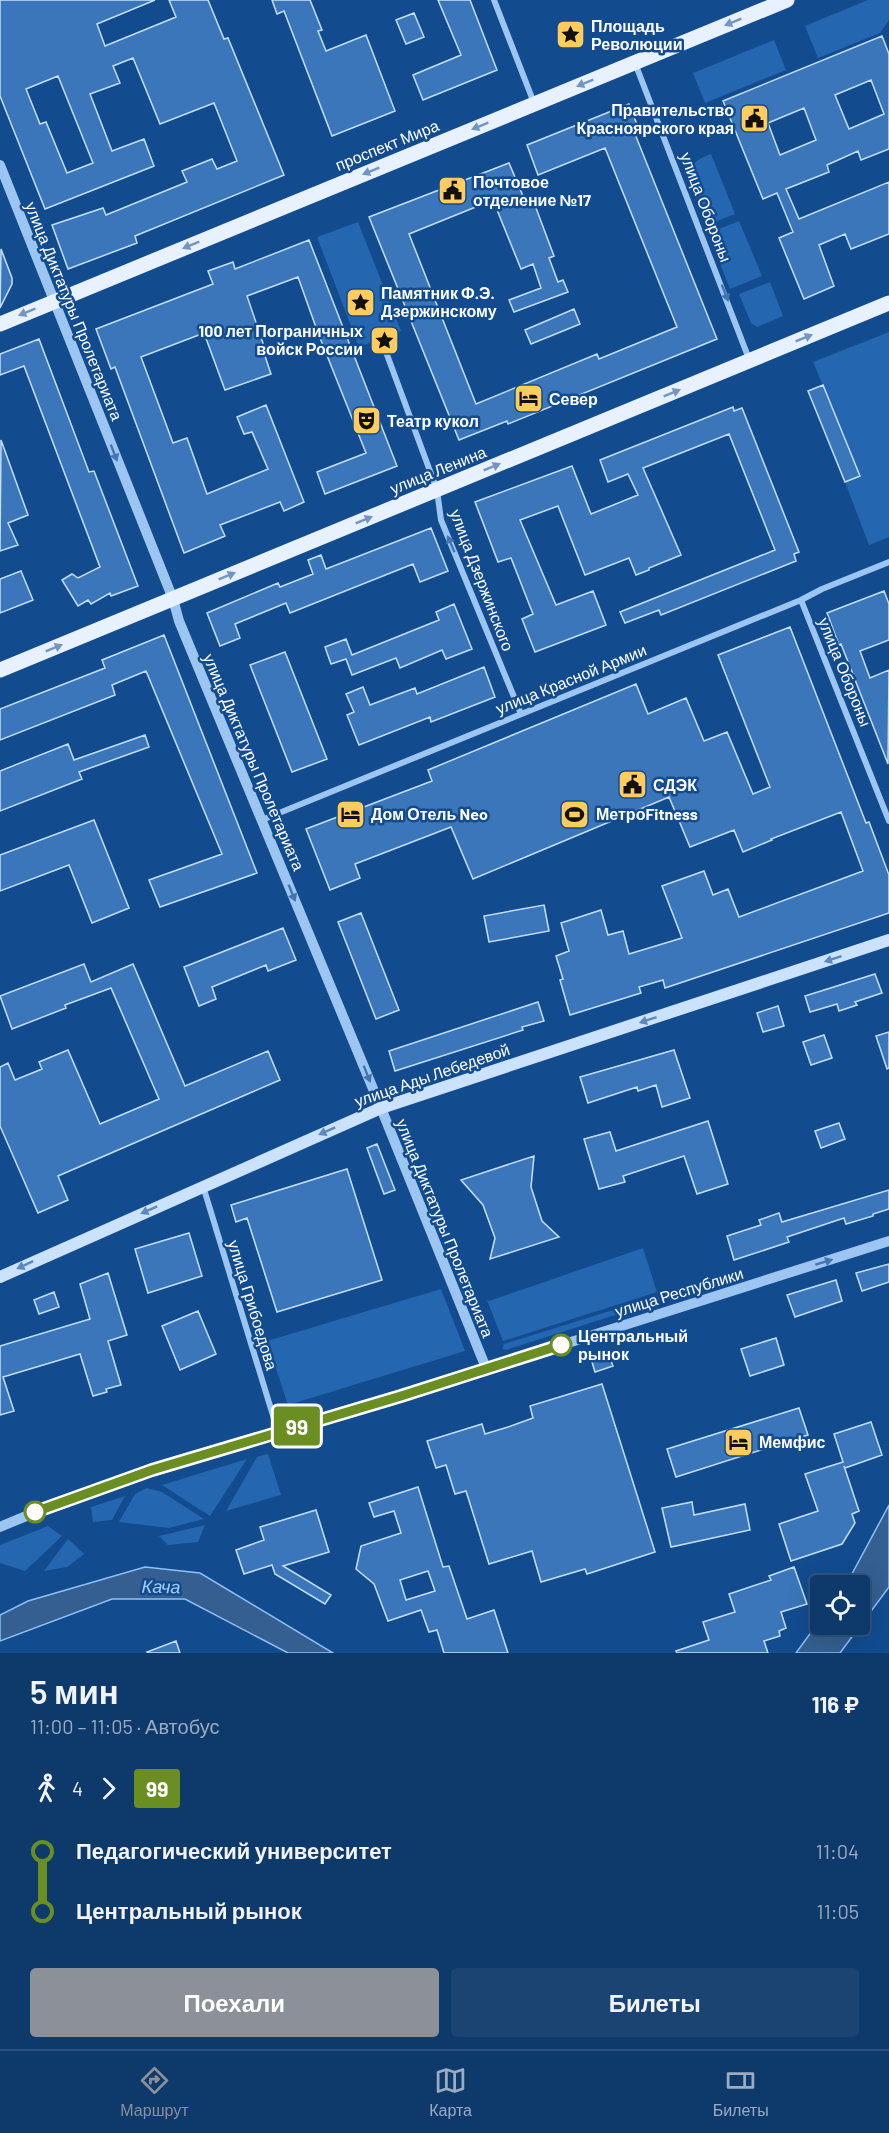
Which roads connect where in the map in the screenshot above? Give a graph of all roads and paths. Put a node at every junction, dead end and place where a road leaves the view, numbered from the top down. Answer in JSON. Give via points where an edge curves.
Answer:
{"nodes":[{"id":1,"x":494,"y":0,"type":"edge"},
{"id":2,"x":787,"y":0,"type":"edge"},
{"id":3,"x":635,"y":63,"type":"junction"},
{"id":4,"x":534,"y":104,"type":"junction"},
{"id":5,"x":0,"y":165,"type":"edge"},
{"id":6,"x":54,"y":301,"type":"junction"},
{"id":7,"x":889,"y":303,"type":"edge"},
{"id":8,"x":0,"y":324,"type":"edge"},
{"id":9,"x":386,"y":352,"type":"dead end"},
{"id":10,"x":750,"y":361,"type":"junction"},
{"id":11,"x":437,"y":490,"type":"junction"},
{"id":12,"x":889,"y":562,"type":"edge"},
{"id":13,"x":173,"y":599,"type":"junction"},
{"id":14,"x":801,"y":600,"type":"junction"},
{"id":15,"x":0,"y":670,"type":"edge"},
{"id":16,"x":521,"y":714,"type":"junction"},
{"id":17,"x":262,"y":820,"type":"junction"},
{"id":18,"x":889,"y":821,"type":"edge"},
{"id":19,"x":889,"y":940,"type":"edge"},
{"id":20,"x":381,"y":1108,"type":"junction"},
{"id":21,"x":203,"y":1186,"type":"junction"},
{"id":22,"x":889,"y":1241,"type":"edge"},
{"id":23,"x":0,"y":1277,"type":"edge"},
{"id":24,"x":486,"y":1368,"type":"junction"},
{"id":25,"x":278,"y":1432,"type":"junction"},
{"id":26,"x":0,"y":1527,"type":"edge"}],
"edges":[{"from":1,"to":4,"type":"street"},
{"from":2,"to":3,"type":"main road","name":"проспект Мира","one_way":true},
{"from":3,"to":4,"type":"main road","name":"проспект Мира","one_way":true},
{"from":3,"to":10,"type":"street","name":"улица Обороны","one_way":true},
{"from":4,"to":6,"type":"main road","name":"проспект Мира","one_way":true},
{"from":5,"to":6,"type":"street","name":"улица Диктатуры Пролетариата"},
{"from":6,"to":8,"type":"main road","name":"проспект Мира","one_way":true},
{"from":6,"to":13,"type":"street","name":"улица Диктатуры Пролетариата","one_way":true},
{"from":10,"to":7,"type":"main road","name":"улица Ленина","one_way":true},
{"from":9,"to":11,"type":"street","name":"улица Дзержинского"},
{"from":11,"to":10,"type":"main road","name":"улица Ленина","one_way":true},
{"from":13,"to":11,"type":"main road","name":"улица Ленина","one_way":true},
{"from":16,"to":11,"type":"street","name":"улица Дзержинского","one_way":true,"via":[[441,520]]},
{"from":12,"to":14,"type":"street","name":"улица Красной Армии"},
{"from":15,"to":13,"type":"main road","name":"улица Ленина","one_way":true},
{"from":13,"to":17,"type":"street","name":"улица Диктатуры Пролетариата"},
{"from":14,"to":16,"type":"street","name":"улица Красной Армии"},
{"from":14,"to":18,"type":"street","name":"улица Обороны"},
{"from":16,"to":17,"type":"street","name":"улица Красной Армии"},
{"from":17,"to":20,"type":"street","name":"улица Диктатуры Пролетариата","one_way":true},
{"from":19,"to":20,"type":"main road","name":"улица Ады Лебедевой","one_way":true},
{"from":20,"to":21,"type":"main road","name":"улица Ады Лебедевой","one_way":true},
{"from":20,"to":24,"type":"street","name":"улица Диктатуры Пролетариата"},
{"from":21,"to":23,"type":"main road","name":"улица Ады Лебедевой","one_way":true},
{"from":21,"to":25,"type":"street","name":"улица Грибоедова"},
{"from":24,"to":22,"type":"street","name":"улица Республики","one_way":true},
{"from":24,"to":25,"type":"street","name":"улица Республики"},
{"from":25,"to":26,"type":"street","name":"улица Республики","via":[[91,1490]]}]}
